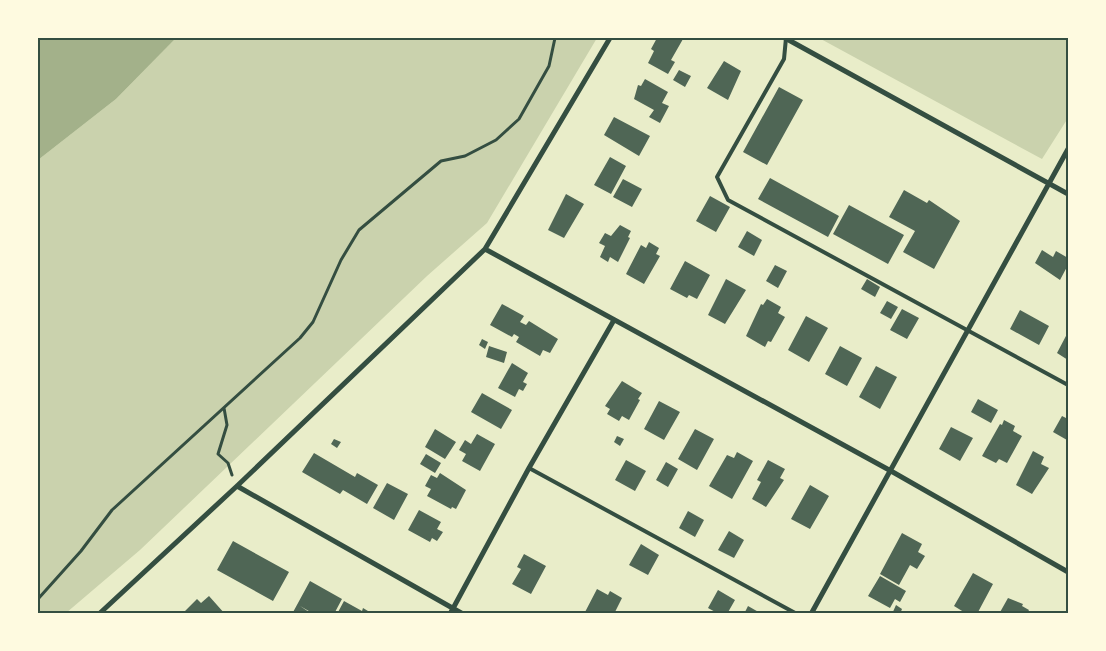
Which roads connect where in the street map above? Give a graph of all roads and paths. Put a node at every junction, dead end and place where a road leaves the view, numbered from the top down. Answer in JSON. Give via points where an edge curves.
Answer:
{"nodes":[{"id":1,"x":555,"y":38,"type":"edge"},
{"id":2,"x":610,"y":38,"type":"edge"},
{"id":3,"x":786,"y":38,"type":"edge"},
{"id":4,"x":1068,"y":149,"type":"edge"},
{"id":5,"x":1049,"y":184,"type":"junction"},
{"id":6,"x":1068,"y":194,"type":"edge"},
{"id":7,"x":485,"y":249,"type":"junction"},
{"id":8,"x":614,"y":320,"type":"junction"},
{"id":9,"x":968,"y":329,"type":"junction"},
{"id":10,"x":1068,"y":385,"type":"edge"},
{"id":11,"x":224,"y":407,"type":"junction"},
{"id":12,"x":528,"y":468,"type":"junction"},
{"id":13,"x":891,"y":471,"type":"junction"},
{"id":14,"x":237,"y":486,"type":"junction"},
{"id":15,"x":1068,"y":572,"type":"edge"},
{"id":16,"x":38,"y":599,"type":"edge"},
{"id":17,"x":452,"y":611,"type":"edge"},
{"id":18,"x":98,"y":614,"type":"edge"},
{"id":19,"x":462,"y":614,"type":"edge"},
{"id":20,"x":797,"y":614,"type":"edge"},
{"id":21,"x":811,"y":614,"type":"edge"}],
"edges":[{"from":1,"to":11,"type":"path","via":[[549,66],[519,119],[496,140],[464,156],[441,161],[359,230],[312,322],[300,338]]},
{"from":2,"to":7,"type":"street"},
{"from":3,"to":5,"type":"street"},
{"from":3,"to":9,"type":"lane","via":[[784,59],[717,177],[728,200]]},
{"from":4,"to":5,"type":"street"},
{"from":5,"to":6,"type":"street"},
{"from":5,"to":9,"type":"street"},
{"from":7,"to":8,"type":"street"},
{"from":7,"to":14,"type":"street"},
{"from":8,"to":12,"type":"street"},
{"from":8,"to":13,"type":"street"},
{"from":9,"to":10,"type":"lane"},
{"from":9,"to":13,"type":"street"},
{"from":11,"to":14,"type":"path","via":[[227,426],[218,454],[228,463]]},
{"from":11,"to":16,"type":"path","via":[[112,510],[82,551]]},
{"from":12,"to":17,"type":"street"},
{"from":12,"to":20,"type":"lane"},
{"from":13,"to":15,"type":"street"},
{"from":13,"to":21,"type":"street"},
{"from":14,"to":17,"type":"street"},
{"from":14,"to":18,"type":"street"},
{"from":17,"to":19,"type":"street"}]}
